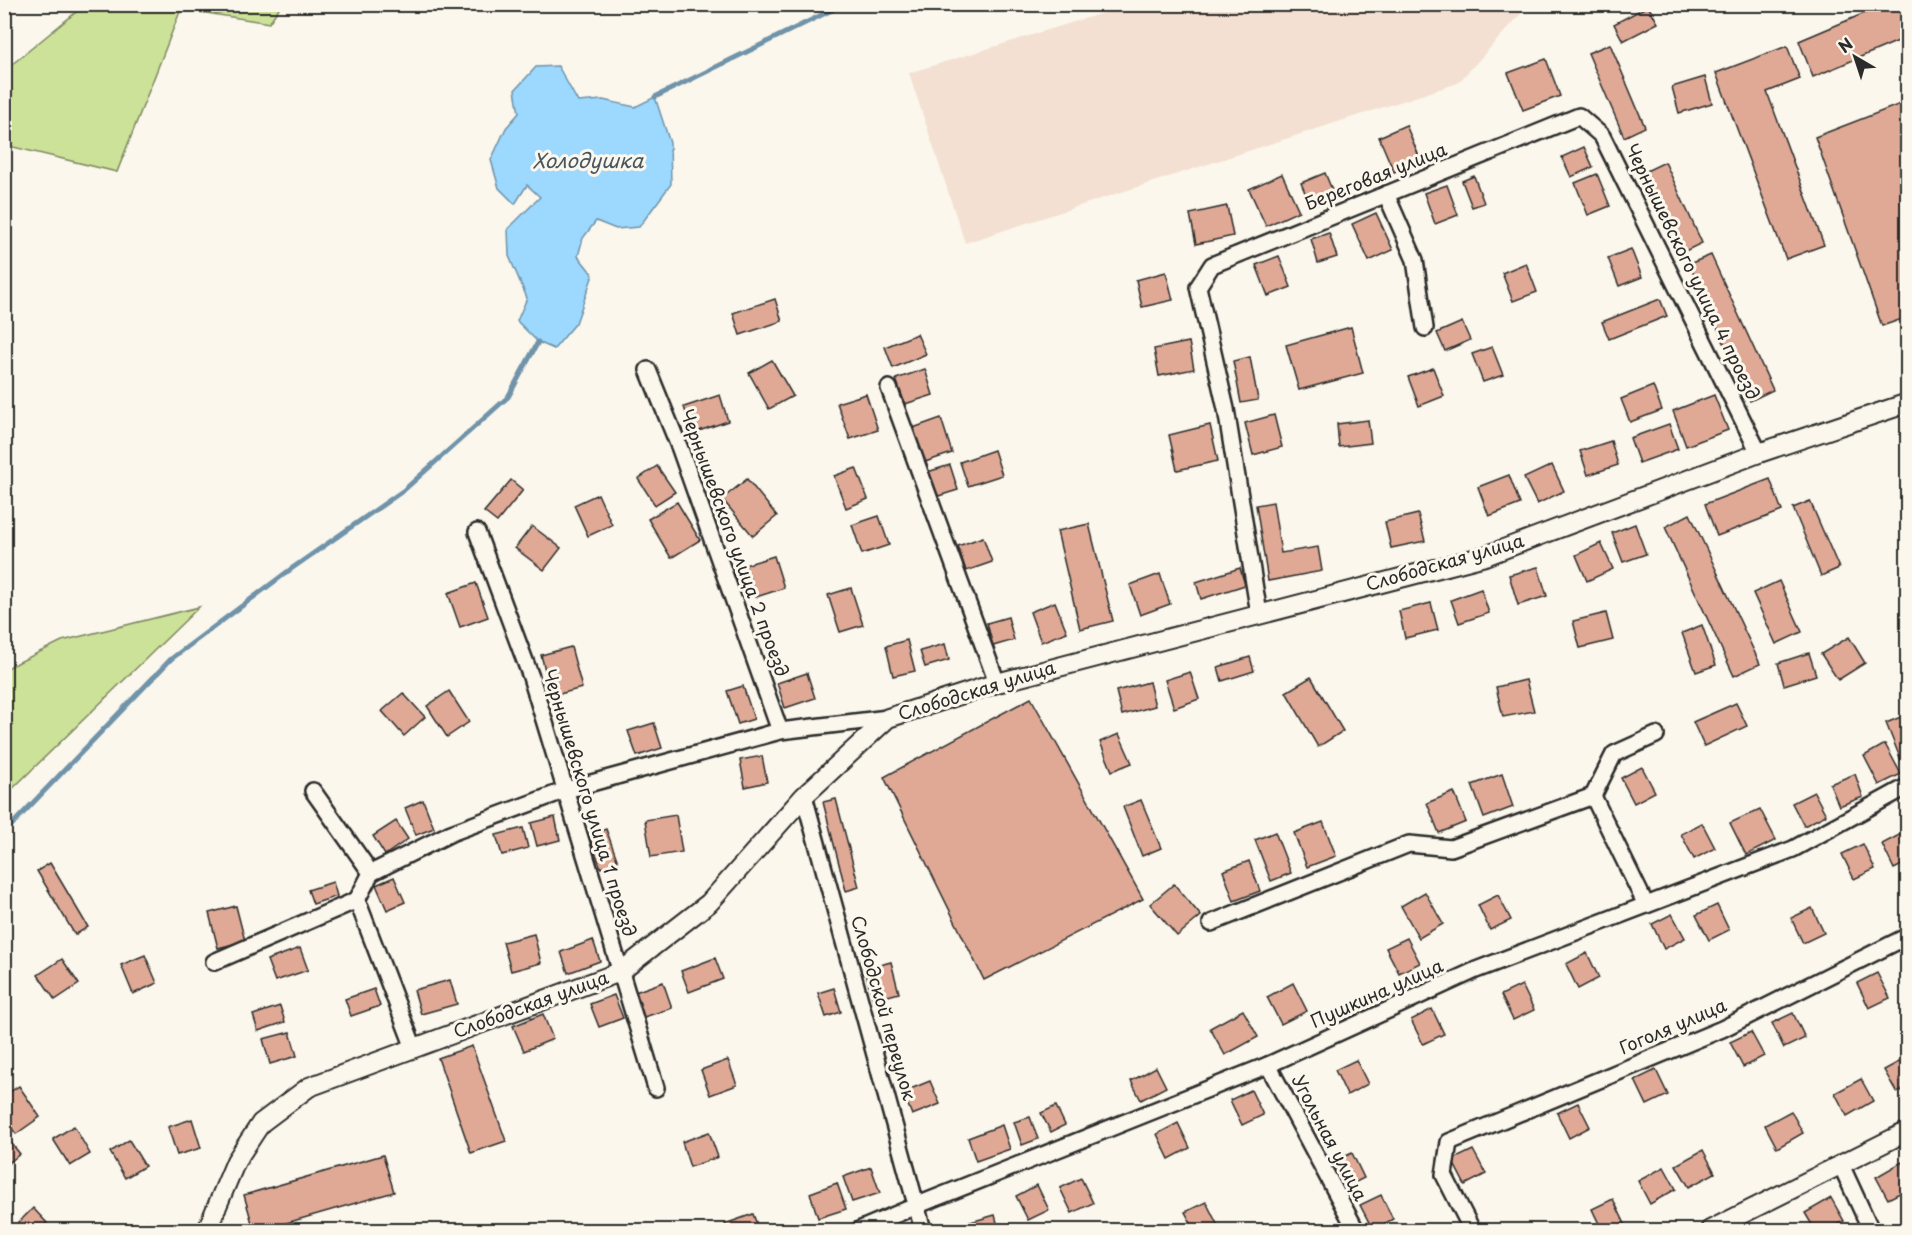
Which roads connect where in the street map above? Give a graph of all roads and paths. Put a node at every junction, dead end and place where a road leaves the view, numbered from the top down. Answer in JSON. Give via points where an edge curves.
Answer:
{"nodes":[{"id":1,"x":1579,"y":116,"type":"joint"},
{"id":2,"x":1386,"y":194,"type":"junction"},
{"id":3,"x":1425,"y":328,"type":"dead end"},
{"id":4,"x":648,"y":370,"type":"dead end"},
{"id":5,"x":889,"y":388,"type":"dead end"},
{"id":6,"x":1908,"y":403,"type":"edge"},
{"id":7,"x":1760,"y":453,"type":"junction"},
{"id":8,"x":477,"y":532,"type":"dead end"},
{"id":9,"x":1259,"y":614,"type":"junction"},
{"id":10,"x":997,"y":683,"type":"junction"},
{"id":11,"x":888,"y":718,"type":"junction"},
{"id":12,"x":780,"y":731,"type":"junction"},
{"id":13,"x":1656,"y":735,"type":"dead end"},
{"id":14,"x":1908,"y":786,"type":"edge"},
{"id":15,"x":566,"y":790,"type":"junction"},
{"id":16,"x":313,"y":791,"type":"dead end"},
{"id":17,"x":804,"y":796,"type":"junction"},
{"id":18,"x":1593,"y":796,"type":"junction"},
{"id":19,"x":372,"y":873,"type":"junction"},
{"id":20,"x":357,"y":900,"type":"junction"},
{"id":21,"x":1646,"y":905,"type":"junction"},
{"id":22,"x":1211,"y":923,"type":"dead end"},
{"id":23,"x":1908,"y":936,"type":"edge"},
{"id":24,"x":214,"y":962,"type":"dead end"},
{"id":25,"x":620,"y":972,"type":"junction"},
{"id":26,"x":414,"y":1048,"type":"junction"},
{"id":27,"x":1268,"y":1065,"type":"junction"},
{"id":28,"x":656,"y":1089,"type":"dead end"},
{"id":29,"x":1908,"y":1131,"type":"edge"},
{"id":30,"x":1841,"y":1165,"type":"junction"},
{"id":31,"x":918,"y":1205,"type":"junction"},
{"id":32,"x":207,"y":1230,"type":"edge"},
{"id":33,"x":859,"y":1230,"type":"edge"},
{"id":34,"x":923,"y":1230,"type":"edge"},
{"id":35,"x":1356,"y":1230,"type":"edge"},
{"id":36,"x":1472,"y":1230,"type":"edge"},
{"id":37,"x":1710,"y":1230,"type":"edge"},
{"id":38,"x":1871,"y":1230,"type":"edge"}],
"edges":[{"from":1,"to":2,"type":"street","name":"Береговая улица"},
{"from":1,"to":7,"type":"street","name":"Чернышевского улица 4 проезд","via":[[1602,136]]},
{"from":2,"to":3,"type":"street","via":[[1415,260]]},
{"from":2,"to":9,"type":"street","name":"Береговая улица","via":[[1212,265],[1198,287],[1226,409]]},
{"from":4,"to":12,"type":"street","name":"Чернышевского улица 2 проезд"},
{"from":5,"to":10,"type":"street"},
{"from":6,"to":7,"type":"street","name":"Слободская улица"},
{"from":7,"to":9,"type":"street","name":"Слободская улица","via":[[1485,555]]},
{"from":8,"to":15,"type":"street","name":"Чернышевского улица 1 проезд","via":[[531,677]]},
{"from":9,"to":10,"type":"street","name":"Слободская улица"},
{"from":10,"to":11,"type":"street","name":"Слободская улица"},
{"from":11,"to":12,"type":"street"},
{"from":11,"to":17,"type":"street","name":"Слободская улица"},
{"from":12,"to":15,"type":"street"},
{"from":13,"to":18,"type":"street","via":[[1614,754]]},
{"from":14,"to":21,"type":"street","name":"Пушкина улица","via":[[1793,849]]},
{"from":15,"to":19,"type":"street","via":[[451,832]]},
{"from":15,"to":25,"type":"street","name":"Чернышевского улица 1 проезд"},
{"from":16,"to":19,"type":"street"},
{"from":17,"to":25,"type":"street","name":"Слободская улица","via":[[709,903]]},
{"from":17,"to":31,"type":"street","name":"Слободской переулок"},
{"from":18,"to":21,"type":"street"},
{"from":18,"to":22,"type":"street","via":[[1451,848],[1409,844]]},
{"from":19,"to":20,"type":"street"},
{"from":20,"to":24,"type":"street"},
{"from":20,"to":26,"type":"street"},
{"from":21,"to":27,"type":"street","name":"Пушкина улица","via":[[1476,970]]},
{"from":23,"to":36,"type":"street","name":"Гоголя улица","via":[[1722,1029],[1449,1142],[1444,1175]]},
{"from":25,"to":26,"type":"street","name":"Слободская улица"},
{"from":25,"to":28,"type":"street","name":"Чернышевского улица 1 проезд"},
{"from":26,"to":32,"type":"street","name":"Слободская улица","via":[[309,1087],[261,1123],[236,1161]]},
{"from":27,"to":31,"type":"street","name":"Пушкина улица"},
{"from":27,"to":35,"type":"street","name":"Угольная улица"},
{"from":29,"to":30,"type":"street"},
{"from":30,"to":37,"type":"street"},
{"from":30,"to":38,"type":"street"},
{"from":31,"to":33,"type":"street","name":"Пушкина улица"},
{"from":31,"to":34,"type":"street","name":"Слободской переулок"}]}
